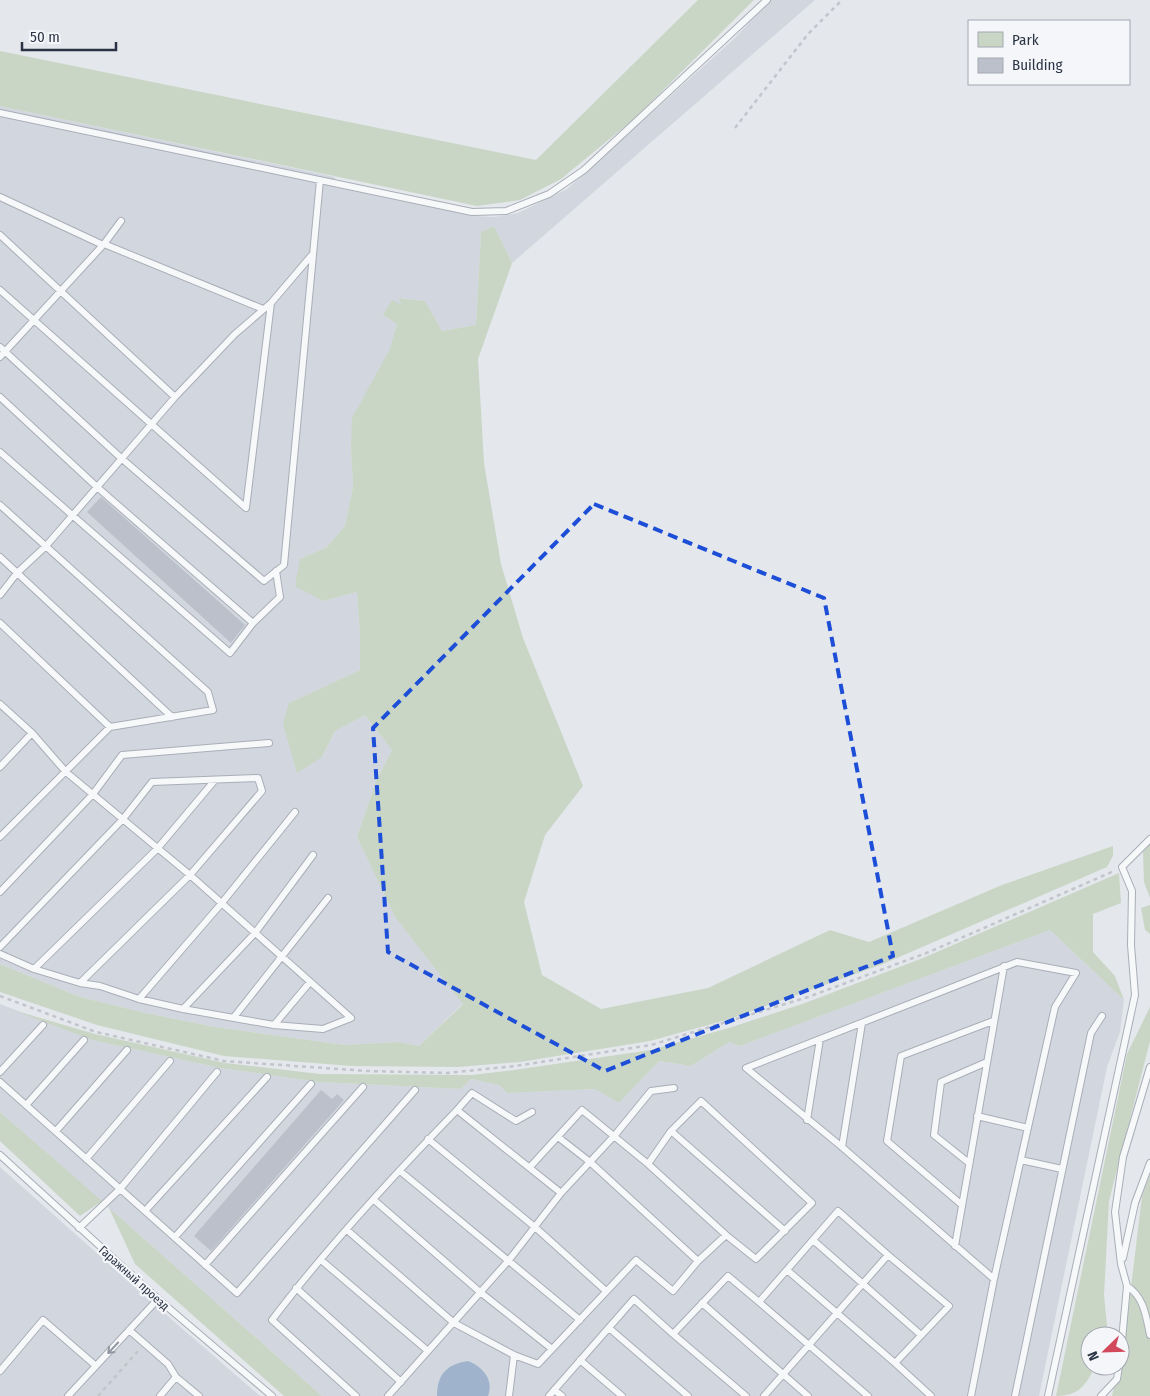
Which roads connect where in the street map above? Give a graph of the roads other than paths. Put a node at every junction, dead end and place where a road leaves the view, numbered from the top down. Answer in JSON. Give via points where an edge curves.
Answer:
{"nodes":[{"id":1,"x":766,"y":0,"type":"edge"},
{"id":2,"x":0,"y":113,"type":"edge"},
{"id":3,"x":320,"y":180,"type":"junction"},
{"id":4,"x":0,"y":197,"type":"edge"},
{"id":5,"x":121,"y":221,"type":"dead end"},
{"id":6,"x":0,"y":235,"type":"edge"},
{"id":7,"x":104,"y":244,"type":"junction"},
{"id":8,"x":312,"y":255,"type":"junction"},
{"id":9,"x":0,"y":290,"type":"edge"},
{"id":10,"x":60,"y":291,"type":"junction"},
{"id":11,"x":271,"y":304,"type":"junction"},
{"id":12,"x":263,"y":309,"type":"junction"},
{"id":13,"x":34,"y":321,"type":"junction"},
{"id":14,"x":3,"y":349,"type":"edge"},
{"id":15,"x":0,"y":357,"type":"edge"},
{"id":16,"x":0,"y":397,"type":"edge"},
{"id":17,"x":175,"y":397,"type":"junction"},
{"id":18,"x":151,"y":425,"type":"junction"},
{"id":19,"x":0,"y":452,"type":"edge"},
{"id":20,"x":121,"y":458,"type":"junction"},
{"id":21,"x":98,"y":487,"type":"junction"},
{"id":22,"x":0,"y":505,"type":"edge"},
{"id":23,"x":73,"y":514,"type":"junction"},
{"id":24,"x":46,"y":546,"type":"junction"},
{"id":25,"x":0,"y":557,"type":"edge"},
{"id":26,"x":276,"y":571,"type":"junction"},
{"id":27,"x":17,"y":572,"type":"junction"},
{"id":28,"x":0,"y":595,"type":"edge"},
{"id":29,"x":0,"y":623,"type":"edge"},
{"id":30,"x":253,"y":623,"type":"junction"},
{"id":31,"x":0,"y":705,"type":"edge"},
{"id":32,"x":172,"y":717,"type":"junction"},
{"id":33,"x":110,"y":727,"type":"junction"},
{"id":34,"x":32,"y":733,"type":"junction"},
{"id":35,"x":268,"y":743,"type":"dead end"},
{"id":36,"x":0,"y":767,"type":"edge"},
{"id":37,"x":66,"y":772,"type":"junction"},
{"id":38,"x":215,"y":780,"type":"junction"},
{"id":39,"x":93,"y":794,"type":"junction"},
{"id":40,"x":294,"y":812,"type":"dead end"},
{"id":41,"x":122,"y":818,"type":"junction"},
{"id":42,"x":0,"y":837,"type":"edge"},
{"id":43,"x":1150,"y":839,"type":"edge"},
{"id":44,"x":158,"y":849,"type":"junction"},
{"id":45,"x":313,"y":855,"type":"dead end"},
{"id":46,"x":190,"y":875,"type":"junction"},
{"id":47,"x":0,"y":892,"type":"edge"},
{"id":48,"x":328,"y":898,"type":"dead end"},
{"id":49,"x":221,"y":904,"type":"junction"},
{"id":50,"x":255,"y":933,"type":"junction"},
{"id":51,"x":0,"y":947,"type":"edge"},
{"id":52,"x":0,"y":954,"type":"edge"},
{"id":53,"x":283,"y":957,"type":"junction"},
{"id":54,"x":1004,"y":966,"type":"junction"},
{"id":55,"x":34,"y":969,"type":"junction"},
{"id":56,"x":310,"y":982,"type":"junction"},
{"id":57,"x":80,"y":983,"type":"junction"},
{"id":58,"x":139,"y":999,"type":"junction"},
{"id":59,"x":183,"y":1009,"type":"junction"},
{"id":60,"x":1102,"y":1016,"type":"dead end"},
{"id":61,"x":234,"y":1018,"type":"junction"},
{"id":62,"x":992,"y":1021,"type":"junction"},
{"id":63,"x":862,"y":1023,"type":"junction"},
{"id":64,"x":44,"y":1025,"type":"dead end"},
{"id":65,"x":274,"y":1025,"type":"junction"},
{"id":66,"x":820,"y":1039,"type":"junction"},
{"id":67,"x":84,"y":1040,"type":"dead end"},
{"id":68,"x":127,"y":1050,"type":"dead end"},
{"id":69,"x":170,"y":1061,"type":"dead end"},
{"id":70,"x":987,"y":1062,"type":"junction"},
{"id":71,"x":1150,"y":1068,"type":"edge"},
{"id":72,"x":0,"y":1072,"type":"edge"},
{"id":73,"x":217,"y":1072,"type":"dead end"},
{"id":74,"x":266,"y":1077,"type":"dead end"},
{"id":75,"x":0,"y":1082,"type":"edge"},
{"id":76,"x":311,"y":1084,"type":"dead end"},
{"id":77,"x":363,"y":1087,"type":"dead end"},
{"id":78,"x":674,"y":1088,"type":"dead end"},
{"id":79,"x":415,"y":1090,"type":"dead end"},
{"id":80,"x":27,"y":1104,"type":"junction"},
{"id":81,"x":457,"y":1110,"type":"junction"},
{"id":82,"x":532,"y":1112,"type":"dead end"},
{"id":83,"x":977,"y":1116,"type":"junction"},
{"id":84,"x":807,"y":1120,"type":"junction"},
{"id":85,"x":1028,"y":1128,"type":"junction"},
{"id":86,"x":56,"y":1131,"type":"junction"},
{"id":87,"x":671,"y":1131,"type":"junction"},
{"id":88,"x":615,"y":1135,"type":"junction"},
{"id":89,"x":558,"y":1137,"type":"junction"},
{"id":90,"x":428,"y":1139,"type":"junction"},
{"id":91,"x":842,"y":1147,"type":"junction"},
{"id":92,"x":0,"y":1155,"type":"edge"},
{"id":93,"x":86,"y":1159,"type":"junction"},
{"id":94,"x":1021,"y":1160,"type":"junction"},
{"id":95,"x":590,"y":1162,"type":"junction"},
{"id":96,"x":969,"y":1163,"type":"junction"},
{"id":97,"x":1150,"y":1163,"type":"edge"},
{"id":98,"x":648,"y":1164,"type":"junction"},
{"id":99,"x":530,"y":1167,"type":"junction"},
{"id":100,"x":1062,"y":1169,"type":"junction"},
{"id":101,"x":400,"y":1171,"type":"junction"},
{"id":102,"x":120,"y":1189,"type":"junction"},
{"id":103,"x":562,"y":1194,"type":"junction"},
{"id":104,"x":374,"y":1200,"type":"junction"},
{"id":105,"x":962,"y":1205,"type":"junction"},
{"id":106,"x":145,"y":1211,"type":"junction"},
{"id":107,"x":79,"y":1228,"type":"junction"},
{"id":108,"x":536,"y":1228,"type":"junction"},
{"id":109,"x":347,"y":1230,"type":"junction"},
{"id":110,"x":784,"y":1231,"type":"junction"},
{"id":111,"x":726,"y":1235,"type":"junction"},
{"id":112,"x":175,"y":1237,"type":"junction"},
{"id":113,"x":813,"y":1240,"type":"junction"},
{"id":114,"x":955,"y":1246,"type":"junction"},
{"id":115,"x":888,"y":1255,"type":"junction"},
{"id":116,"x":321,"y":1260,"type":"junction"},
{"id":117,"x":509,"y":1260,"type":"junction"},
{"id":118,"x":698,"y":1261,"type":"junction"},
{"id":119,"x":1122,"y":1264,"type":"junction"},
{"id":120,"x":205,"y":1265,"type":"junction"},
{"id":121,"x":787,"y":1270,"type":"junction"},
{"id":122,"x":994,"y":1279,"type":"junction"},
{"id":123,"x":863,"y":1284,"type":"junction"},
{"id":124,"x":1127,"y":1286,"type":"junction"},
{"id":125,"x":296,"y":1288,"type":"junction"},
{"id":126,"x":606,"y":1291,"type":"junction"},
{"id":127,"x":480,"y":1292,"type":"junction"},
{"id":128,"x":158,"y":1299,"type":"junction"},
{"id":129,"x":759,"y":1302,"type":"junction"},
{"id":130,"x":702,"y":1303,"type":"junction"},
{"id":131,"x":837,"y":1313,"type":"junction"},
{"id":132,"x":580,"y":1320,"type":"junction"},
{"id":133,"x":454,"y":1324,"type":"junction"},
{"id":134,"x":1123,"y":1326,"type":"edge"},
{"id":135,"x":609,"y":1328,"type":"junction"},
{"id":136,"x":129,"y":1330,"type":"junction"},
{"id":137,"x":673,"y":1334,"type":"junction"},
{"id":138,"x":921,"y":1335,"type":"junction"},
{"id":139,"x":1150,"y":1335,"type":"edge"},
{"id":140,"x":809,"y":1345,"type":"junction"},
{"id":141,"x":428,"y":1350,"type":"junction"},
{"id":142,"x":552,"y":1350,"type":"junction"},
{"id":143,"x":514,"y":1354,"type":"junction"},
{"id":144,"x":580,"y":1360,"type":"junction"},
{"id":145,"x":895,"y":1363,"type":"junction"},
{"id":146,"x":96,"y":1366,"type":"junction"},
{"id":147,"x":0,"y":1371,"type":"edge"},
{"id":148,"x":783,"y":1374,"type":"junction"},
{"id":149,"x":1117,"y":1376,"type":"edge"},
{"id":150,"x":176,"y":1377,"type":"junction"},
{"id":151,"x":401,"y":1382,"type":"junction"},
{"id":152,"x":554,"y":1390,"type":"junction"},
{"id":153,"x":162,"y":1395,"type":"edge"},
{"id":154,"x":68,"y":1396,"type":"edge"},
{"id":155,"x":198,"y":1396,"type":"edge"},
{"id":156,"x":272,"y":1396,"type":"edge"},
{"id":157,"x":356,"y":1396,"type":"edge"},
{"id":158,"x":388,"y":1396,"type":"edge"},
{"id":159,"x":509,"y":1396,"type":"edge"},
{"id":160,"x":548,"y":1396,"type":"edge"},
{"id":161,"x":562,"y":1396,"type":"edge"},
{"id":162,"x":622,"y":1396,"type":"edge"},
{"id":163,"x":688,"y":1396,"type":"edge"},
{"id":164,"x":746,"y":1396,"type":"edge"},
{"id":165,"x":764,"y":1396,"type":"edge"},
{"id":166,"x":808,"y":1396,"type":"edge"},
{"id":167,"x":868,"y":1396,"type":"edge"},
{"id":168,"x":931,"y":1396,"type":"edge"},
{"id":169,"x":971,"y":1396,"type":"edge"},
{"id":170,"x":1015,"y":1396,"type":"edge"},
{"id":171,"x":1048,"y":1396,"type":"edge"},
{"id":172,"x":1101,"y":1396,"type":"edge"}],
"edges":[{"from":1,"to":3,"type":"lane","via":[[584,170],[549,194],[506,211],[472,212]]},
{"from":2,"to":3,"type":"lane"},
{"from":3,"to":8,"type":"lane"},
{"from":4,"to":7,"type":"lane"},
{"from":5,"to":7,"type":"lane"},
{"from":6,"to":10,"type":"lane"},
{"from":7,"to":10,"type":"lane"},
{"from":7,"to":12,"type":"lane"},
{"from":8,"to":11,"type":"lane"},
{"from":8,"to":26,"type":"lane","via":[[284,565]]},
{"from":9,"to":13,"type":"lane"},
{"from":10,"to":13,"type":"lane"},
{"from":10,"to":17,"type":"lane"},
{"from":11,"to":12,"type":"lane"},
{"from":11,"to":18,"type":"lane","via":[[246,508]]},
{"from":12,"to":17,"type":"lane"},
{"from":13,"to":14,"type":"lane"},
{"from":13,"to":18,"type":"lane"},
{"from":14,"to":15,"type":"lane"},
{"from":14,"to":20,"type":"lane"},
{"from":16,"to":21,"type":"lane"},
{"from":17,"to":18,"type":"lane"},
{"from":18,"to":20,"type":"lane"},
{"from":19,"to":23,"type":"lane"},
{"from":20,"to":21,"type":"lane"},
{"from":20,"to":26,"type":"lane","via":[[264,581]]},
{"from":21,"to":23,"type":"lane"},
{"from":21,"to":30,"type":"lane"},
{"from":22,"to":24,"type":"lane"},
{"from":23,"to":24,"type":"lane"},
{"from":23,"to":30,"type":"lane","via":[[230,652]]},
{"from":24,"to":27,"type":"lane"},
{"from":24,"to":32,"type":"lane","via":[[208,692],[213,710]]},
{"from":25,"to":27,"type":"lane"},
{"from":26,"to":30,"type":"lane","via":[[280,597]]},
{"from":27,"to":28,"type":"lane"},
{"from":27,"to":32,"type":"lane"},
{"from":29,"to":33,"type":"lane"},
{"from":31,"to":34,"type":"lane"},
{"from":32,"to":33,"type":"lane"},
{"from":33,"to":37,"type":"lane"},
{"from":34,"to":36,"type":"lane"},
{"from":34,"to":37,"type":"lane"},
{"from":35,"to":39,"type":"lane","via":[[122,754]]},
{"from":37,"to":39,"type":"lane"},
{"from":37,"to":42,"type":"lane"},
{"from":38,"to":41,"type":"lane","via":[[152,782]]},
{"from":38,"to":44,"type":"lane"},
{"from":38,"to":46,"type":"lane","via":[[258,778],[262,791]]},
{"from":39,"to":41,"type":"lane"},
{"from":39,"to":47,"type":"lane"},
{"from":40,"to":49,"type":"lane"},
{"from":41,"to":44,"type":"lane"},
{"from":41,"to":51,"type":"lane"},
{"from":43,"to":171,"type":"lane","via":[[1122,867],[1132,891],[1131,945],[1135,995]]},
{"from":44,"to":46,"type":"lane"},
{"from":44,"to":55,"type":"lane"},
{"from":45,"to":50,"type":"lane"},
{"from":46,"to":49,"type":"lane"},
{"from":46,"to":57,"type":"lane"},
{"from":48,"to":53,"type":"lane"},
{"from":49,"to":50,"type":"lane"},
{"from":49,"to":58,"type":"lane"},
{"from":50,"to":53,"type":"lane"},
{"from":50,"to":59,"type":"lane"},
{"from":52,"to":55,"type":"lane"},
{"from":53,"to":56,"type":"lane"},
{"from":53,"to":61,"type":"lane"},
{"from":54,"to":62,"type":"lane"},
{"from":54,"to":63,"type":"lane"},
{"from":54,"to":85,"type":"lane","via":[[1017,962],[1076,973],[1055,1007]]},
{"from":55,"to":57,"type":"lane"},
{"from":56,"to":65,"type":"lane"},
{"from":56,"to":65,"type":"lane","via":[[351,1018],[323,1030]]},
{"from":57,"to":58,"type":"lane"},
{"from":58,"to":59,"type":"lane"},
{"from":59,"to":61,"type":"lane"},
{"from":60,"to":100,"type":"lane","via":[[1090,1033]]},
{"from":61,"to":65,"type":"lane"},
{"from":62,"to":70,"type":"lane"},
{"from":62,"to":105,"type":"lane","via":[[902,1056],[887,1140]]},
{"from":63,"to":66,"type":"lane"},
{"from":63,"to":91,"type":"lane"},
{"from":64,"to":72,"type":"lane"},
{"from":66,"to":84,"type":"lane"},
{"from":66,"to":84,"type":"lane","via":[[746,1068]]},
{"from":67,"to":80,"type":"lane"},
{"from":68,"to":86,"type":"lane"},
{"from":69,"to":93,"type":"lane"},
{"from":70,"to":83,"type":"lane"},
{"from":70,"to":96,"type":"lane","via":[[941,1082],[934,1135]]},
{"from":71,"to":119,"type":"lane","via":[[1123,1157],[1116,1203]]},
{"from":73,"to":102,"type":"lane"},
{"from":74,"to":106,"type":"lane"},
{"from":75,"to":80,"type":"lane"},
{"from":76,"to":112,"type":"lane"},
{"from":77,"to":120,"type":"lane"},
{"from":78,"to":88,"type":"lane","via":[[651,1091]]},
{"from":79,"to":120,"type":"lane","via":[[237,1293]]},
{"from":80,"to":86,"type":"lane"},
{"from":81,"to":82,"type":"lane","via":[[472,1093],[516,1121]]},
{"from":81,"to":90,"type":"lane"},
{"from":81,"to":99,"type":"lane"},
{"from":83,"to":85,"type":"lane"},
{"from":83,"to":96,"type":"lane"},
{"from":84,"to":91,"type":"lane"},
{"from":85,"to":94,"type":"lane"},
{"from":86,"to":93,"type":"lane"},
{"from":87,"to":98,"type":"lane"},
{"from":87,"to":110,"type":"lane"},
{"from":87,"to":110,"type":"lane","via":[[701,1101],[812,1202]]},
{"from":88,"to":89,"type":"lane","via":[[582,1110]]},
{"from":88,"to":95,"type":"lane"},
{"from":88,"to":98,"type":"lane"},
{"from":89,"to":95,"type":"lane"},
{"from":89,"to":99,"type":"lane"},
{"from":90,"to":101,"type":"lane"},
{"from":90,"to":108,"type":"lane"},
{"from":91,"to":114,"type":"lane"},
{"from":92,"to":107,"type":"lane","name":"Гаражный проезд"},
{"from":93,"to":102,"type":"lane"},
{"from":94,"to":100,"type":"lane"},
{"from":94,"to":122,"type":"lane"},
{"from":95,"to":103,"type":"lane"},
{"from":95,"to":118,"type":"lane"},
{"from":96,"to":105,"type":"lane"},
{"from":97,"to":119,"type":"lane","via":[[1135,1203]]},
{"from":98,"to":111,"type":"lane"},
{"from":99,"to":103,"type":"lane"},
{"from":100,"to":170,"type":"lane"},
{"from":101,"to":104,"type":"lane"},
{"from":101,"to":117,"type":"lane"},
{"from":102,"to":106,"type":"lane"},
{"from":102,"to":107,"type":"lane"},
{"from":103,"to":108,"type":"lane"},
{"from":104,"to":109,"type":"lane"},
{"from":104,"to":127,"type":"lane"},
{"from":105,"to":114,"type":"lane"},
{"from":106,"to":112,"type":"lane"},
{"from":107,"to":128,"type":"lane","name":"Гаражный проезд"},
{"from":108,"to":117,"type":"lane"},
{"from":108,"to":126,"type":"lane"},
{"from":109,"to":116,"type":"lane"},
{"from":109,"to":133,"type":"lane"},
{"from":110,"to":111,"type":"lane","via":[[756,1259]]},
{"from":111,"to":118,"type":"lane"},
{"from":112,"to":120,"type":"lane"},
{"from":113,"to":115,"type":"lane","via":[[838,1211]]},
{"from":113,"to":121,"type":"lane"},
{"from":113,"to":123,"type":"lane"},
{"from":114,"to":122,"type":"lane"},
{"from":115,"to":123,"type":"lane"},
{"from":115,"to":138,"type":"lane","via":[[949,1306]]},
{"from":116,"to":125,"type":"lane"},
{"from":116,"to":141,"type":"lane"},
{"from":117,"to":127,"type":"lane"},
{"from":117,"to":132,"type":"lane"},
{"from":118,"to":126,"type":"lane","via":[[673,1291],[636,1260]]},
{"from":119,"to":124,"type":"lane"},
{"from":121,"to":129,"type":"lane"},
{"from":121,"to":131,"type":"lane"},
{"from":122,"to":169,"type":"lane"},
{"from":123,"to":131,"type":"lane"},
{"from":123,"to":138,"type":"lane"},
{"from":124,"to":134,"type":"lane"},
{"from":124,"to":139,"type":"lane","via":[[1141,1300]]},
{"from":125,"to":151,"type":"lane"},
{"from":125,"to":157,"type":"lane","via":[[272,1320]]},
{"from":126,"to":132,"type":"lane"},
{"from":127,"to":133,"type":"lane"},
{"from":127,"to":142,"type":"lane"},
{"from":128,"to":136,"type":"lane"},
{"from":128,"to":156,"type":"lane","name":"Гаражный проезд"},
{"from":129,"to":130,"type":"lane","via":[[728,1276]]},
{"from":129,"to":140,"type":"lane"},
{"from":130,"to":137,"type":"lane"},
{"from":130,"to":148,"type":"lane"},
{"from":131,"to":140,"type":"lane"},
{"from":131,"to":145,"type":"lane"},
{"from":132,"to":142,"type":"lane"},
{"from":133,"to":141,"type":"lane"},
{"from":133,"to":143,"type":"lane"},
{"from":135,"to":137,"type":"lane","via":[[634,1299]]},
{"from":135,"to":144,"type":"lane"},
{"from":135,"to":163,"type":"lane"},
{"from":136,"to":146,"type":"lane","one_way":true},
{"from":136,"to":150,"type":"lane","via":[[168,1364]]},
{"from":137,"to":164,"type":"lane"},
{"from":138,"to":145,"type":"lane"},
{"from":140,"to":148,"type":"lane"},
{"from":140,"to":167,"type":"lane"},
{"from":141,"to":151,"type":"lane"},
{"from":142,"to":143,"type":"lane","via":[[538,1364]]},
{"from":143,"to":159,"type":"lane"},
{"from":144,"to":152,"type":"lane"},
{"from":144,"to":162,"type":"lane"},
{"from":145,"to":168,"type":"lane"},
{"from":146,"to":147,"type":"lane","via":[[43,1320]]},
{"from":146,"to":154,"type":"lane"},
{"from":148,"to":165,"type":"lane"},
{"from":148,"to":166,"type":"lane"},
{"from":149,"to":172,"type":"lane"},
{"from":150,"to":153,"type":"lane"},
{"from":150,"to":155,"type":"lane"},
{"from":151,"to":158,"type":"lane"},
{"from":152,"to":160,"type":"lane"},
{"from":152,"to":161,"type":"lane"}]}
